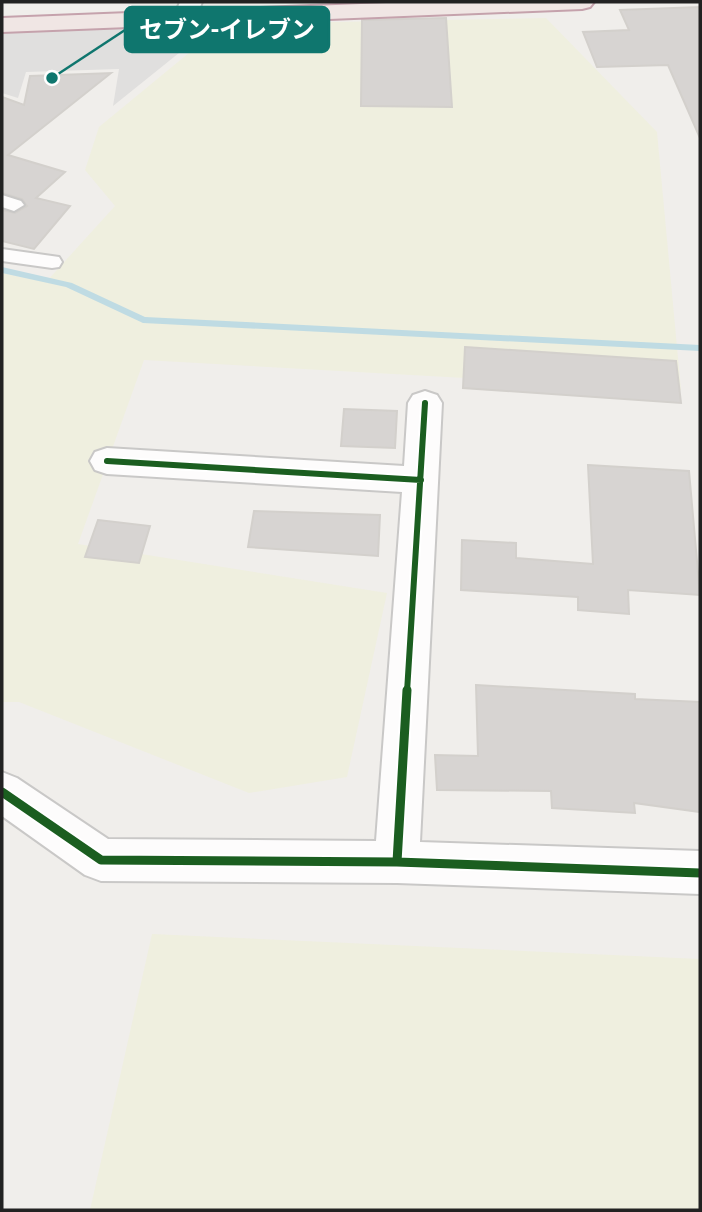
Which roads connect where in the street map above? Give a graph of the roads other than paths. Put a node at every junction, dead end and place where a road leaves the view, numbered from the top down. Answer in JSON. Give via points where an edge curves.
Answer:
{"nodes":[{"id":1,"x":582,"y":2,"type":"edge"},
{"id":2,"x":189,"y":10,"type":"edge"},
{"id":3,"x":2,"y":25,"type":"edge"},
{"id":4,"x":2,"y":255,"type":"edge"},
{"id":5,"x":52,"y":262,"type":"dead end"},
{"id":6,"x":425,"y":403,"type":"dead end"},
{"id":7,"x":107,"y":461,"type":"dead end"},
{"id":8,"x":421,"y":480,"type":"junction"},
{"id":9,"x":2,"y":792,"type":"edge"},
{"id":10,"x":397,"y":862,"type":"junction"},
{"id":11,"x":700,"y":873,"type":"edge"}],
"edges":[{"from":1,"to":2,"type":"highway"},
{"from":2,"to":3,"type":"highway"},
{"from":4,"to":5,"type":"lane"},
{"from":6,"to":8,"type":"street"},
{"from":7,"to":8,"type":"street"},
{"from":8,"to":10,"type":"street"},
{"from":9,"to":10,"type":"street","via":[[101,860]]},
{"from":10,"to":11,"type":"street"}]}
